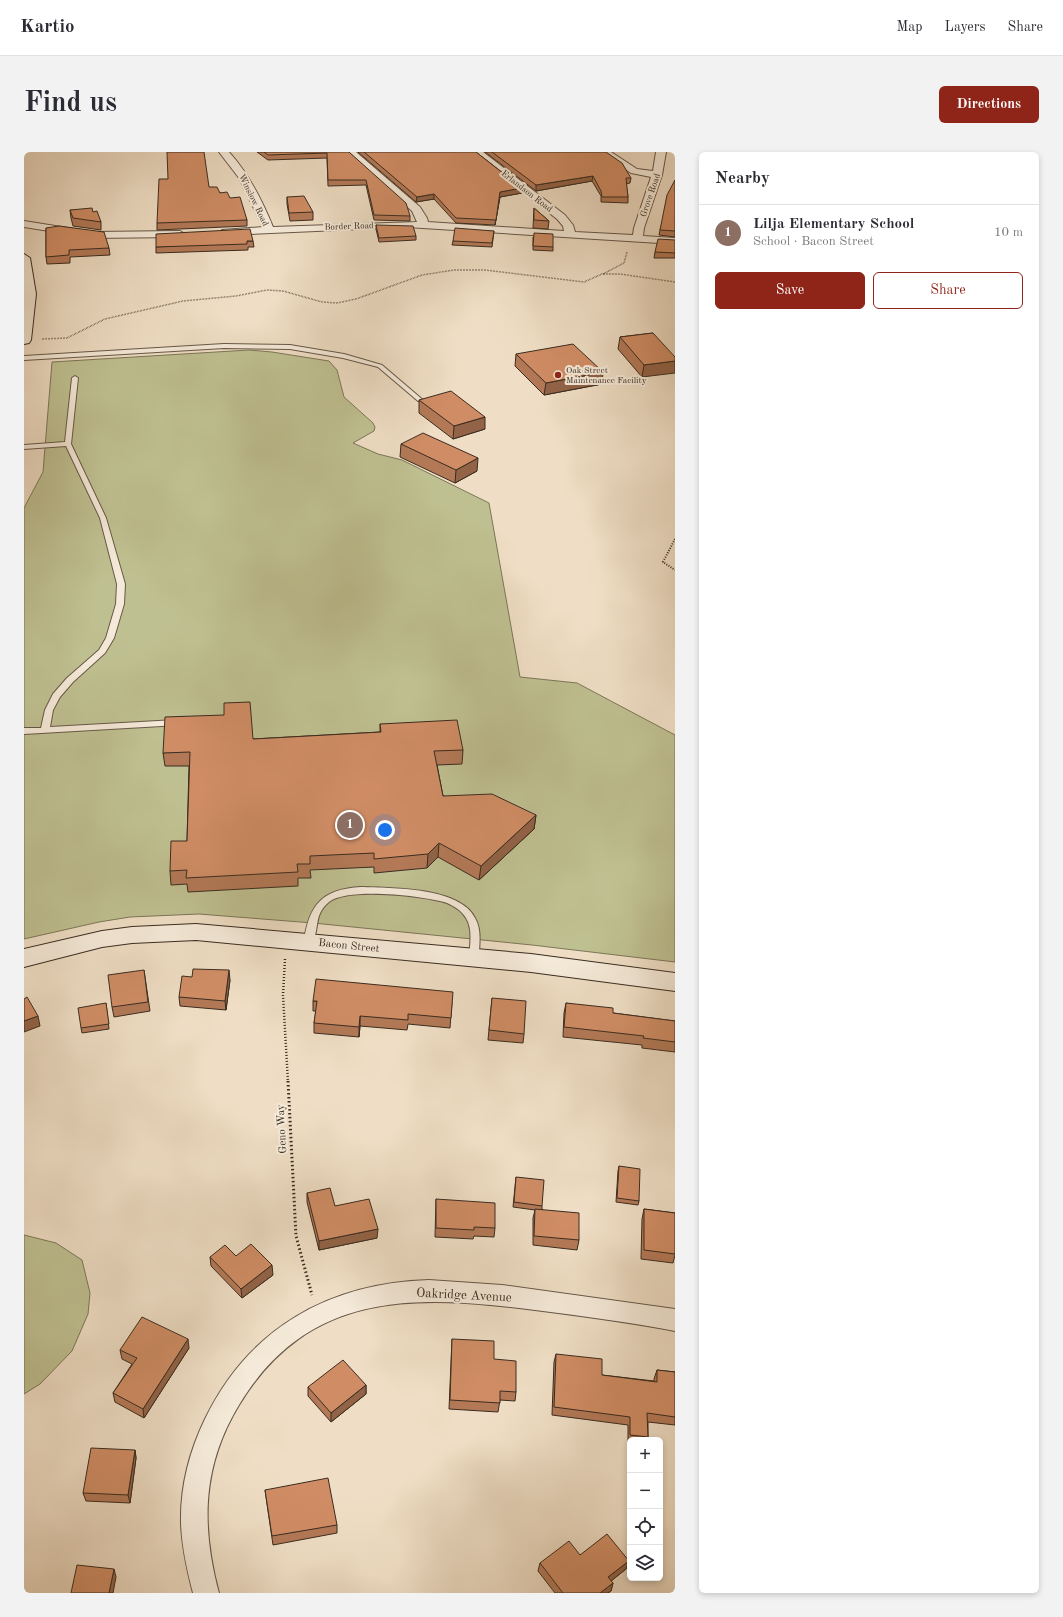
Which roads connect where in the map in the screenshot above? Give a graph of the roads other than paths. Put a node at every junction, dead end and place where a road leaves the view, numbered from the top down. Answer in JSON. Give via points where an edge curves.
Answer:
{"nodes":[{"id":1,"x":224,"y":152,"type":"edge"},
{"id":2,"x":350,"y":152,"type":"edge"},
{"id":3,"x":477,"y":152,"type":"edge"},
{"id":4,"x":605,"y":152,"type":"edge"},
{"id":5,"x":663,"y":158,"type":"edge"},
{"id":6,"x":657,"y":175,"type":"junction"},
{"id":7,"x":24,"y":224,"type":"edge"},
{"id":8,"x":423,"y":225,"type":"junction"},
{"id":9,"x":269,"y":229,"type":"junction"},
{"id":10,"x":215,"y":232,"type":"edge"},
{"id":11,"x":192,"y":234,"type":"edge"},
{"id":12,"x":570,"y":234,"type":"junction"},
{"id":13,"x":634,"y":238,"type":"junction"},
{"id":14,"x":675,"y":241,"type":"edge"},
{"id":15,"x":24,"y":258,"type":"edge"},
{"id":16,"x":24,"y":340,"type":"edge"},
{"id":17,"x":24,"y":358,"type":"edge"},
{"id":18,"x":75,"y":378,"type":"dead end"},
{"id":19,"x":420,"y":400,"type":"edge"},
{"id":20,"x":68,"y":444,"type":"junction"},
{"id":21,"x":24,"y":447,"type":"edge"},
{"id":22,"x":188,"y":723,"type":"edge"},
{"id":23,"x":45,"y":730,"type":"junction"},
{"id":24,"x":24,"y":731,"type":"edge"},
{"id":25,"x":309,"y":941,"type":"junction"},
{"id":26,"x":24,"y":958,"type":"edge"},
{"id":27,"x":474,"y":958,"type":"junction"},
{"id":28,"x":675,"y":982,"type":"edge"},
{"id":29,"x":675,"y":1320,"type":"edge"},
{"id":30,"x":206,"y":1593,"type":"edge"}],
"edges":[{"from":1,"to":9,"type":"street","name":"Winslow Road","via":[[236,165]]},
{"from":2,"to":8,"type":"street","via":[[416,209]]},
{"from":3,"to":12,"type":"street","name":"Erlandson Road","via":[[561,217],[568,225]]},
{"from":4,"to":6,"type":"street","via":[[634,171]]},
{"from":5,"to":6,"type":"street","name":"Grove Road"},
{"from":6,"to":13,"type":"street","name":"Grove Road"},
{"from":7,"to":11,"type":"street","via":[[99,235]]},
{"from":8,"to":9,"type":"street","name":"Border Road"},
{"from":8,"to":12,"type":"street","name":"Border Road"},
{"from":9,"to":10,"type":"street","name":"Border Road"},
{"from":12,"to":13,"type":"street","name":"Border Road"},
{"from":13,"to":14,"type":"street","name":"Border Road"},
{"from":15,"to":16,"type":"street","via":[[29,294]]},
{"from":17,"to":19,"type":"lane","via":[[224,346],[290,347],[339,355],[380,366]]},
{"from":18,"to":20,"type":"lane"},
{"from":20,"to":21,"type":"lane"},
{"from":20,"to":23,"type":"lane","via":[[103,518],[121,584],[120,604],[112,631],[102,650],[56,696],[49,710]]},
{"from":22,"to":23,"type":"lane"},
{"from":23,"to":24,"type":"lane"},
{"from":25,"to":26,"type":"street","name":"Bacon Street","via":[[203,933],[154,933],[102,939]]},
{"from":25,"to":27,"type":"street","name":"Bacon Street"},
{"from":25,"to":27,"type":"lane","via":[[316,911],[326,900],[339,893],[372,891],[450,901],[462,908],[471,918],[474,928]]},
{"from":27,"to":28,"type":"street","name":"Bacon Street"},
{"from":29,"to":30,"type":"street","name":"Oakridge Avenue","via":[[603,1307],[448,1291],[413,1291],[380,1296],[346,1303],[317,1315],[288,1332],[266,1350],[241,1378],[209,1434],[199,1466],[194,1500],[195,1536]]}]}
